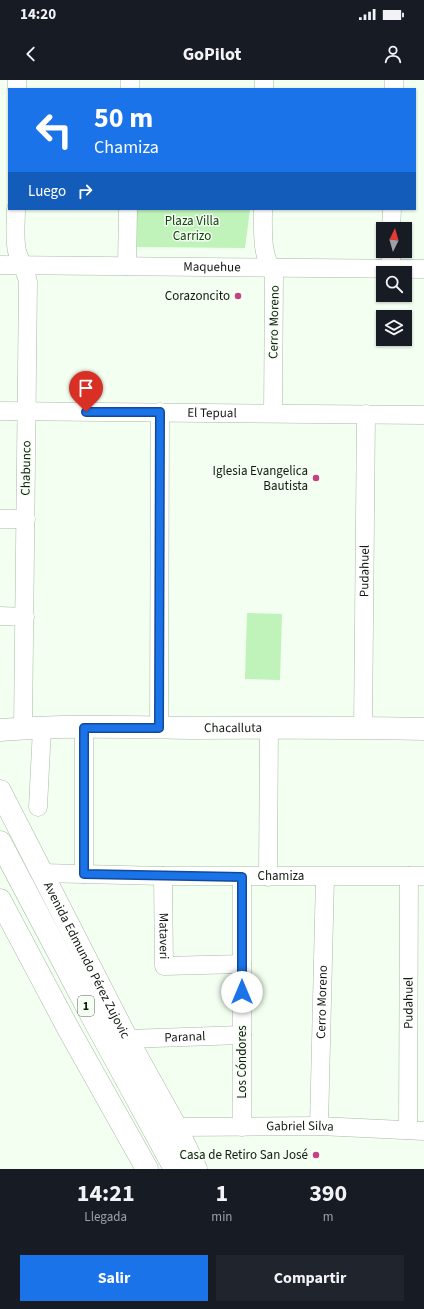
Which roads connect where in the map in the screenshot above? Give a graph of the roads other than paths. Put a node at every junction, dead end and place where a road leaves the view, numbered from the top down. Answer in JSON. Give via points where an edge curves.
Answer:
{"nodes":[{"id":1,"x":16,"y":210,"type":"edge"},
{"id":2,"x":128,"y":210,"type":"edge"},
{"id":3,"x":263,"y":210,"type":"edge"},
{"id":4,"x":392,"y":210,"type":"edge"},
{"id":5,"x":391,"y":222,"type":"edge"},
{"id":6,"x":391,"y":260,"type":"edge"},
{"id":7,"x":0,"y":265,"type":"edge"},
{"id":8,"x":22,"y":265,"type":"junction"},
{"id":9,"x":127,"y":266,"type":"junction"},
{"id":10,"x":269,"y":267,"type":"junction"},
{"id":11,"x":424,"y":269,"type":"edge"},
{"id":12,"x":0,"y":411,"type":"edge"},
{"id":13,"x":27,"y":412,"type":"junction"},
{"id":14,"x":160,"y":412,"type":"junction"},
{"id":15,"x":273,"y":413,"type":"junction"},
{"id":16,"x":366,"y":414,"type":"junction"},
{"id":17,"x":424,"y":415,"type":"edge"},
{"id":18,"x":0,"y":519,"type":"edge"},
{"id":19,"x":26,"y":519,"type":"junction"},
{"id":20,"x":0,"y":616,"type":"edge"},
{"id":21,"x":25,"y":617,"type":"junction"},
{"id":22,"x":32,"y":728,"type":"junction"},
{"id":23,"x":84,"y":728,"type":"junction"},
{"id":24,"x":159,"y":728,"type":"junction"},
{"id":25,"x":269,"y":728,"type":"junction"},
{"id":26,"x":363,"y":728,"type":"junction"},
{"id":27,"x":424,"y":729,"type":"edge"},
{"id":28,"x":0,"y":730,"type":"edge"},
{"id":29,"x":0,"y":791,"type":"edge"},
{"id":30,"x":38,"y":807,"type":"dead end"},
{"id":31,"x":0,"y":842,"type":"edge"},
{"id":32,"x":42,"y":873,"type":"junction"},
{"id":33,"x":84,"y":874,"type":"junction"},
{"id":34,"x":163,"y":876,"type":"junction"},
{"id":35,"x":416,"y":876,"type":"edge"},
{"id":36,"x":242,"y":877,"type":"junction"},
{"id":37,"x":268,"y":877,"type":"junction"},
{"id":38,"x":325,"y":877,"type":"junction"},
{"id":39,"x":0,"y":900,"type":"edge"},
{"id":40,"x":242,"y":964,"type":"junction"},
{"id":41,"x":242,"y":1035,"type":"junction"},
{"id":42,"x":127,"y":1039,"type":"junction"},
{"id":43,"x":319,"y":1126,"type":"junction"},
{"id":44,"x":176,"y":1127,"type":"junction"},
{"id":45,"x":242,"y":1127,"type":"junction"},
{"id":46,"x":416,"y":1130,"type":"edge"},
{"id":47,"x":148,"y":1169,"type":"edge"},
{"id":48,"x":175,"y":1169,"type":"edge"},
{"id":49,"x":196,"y":1169,"type":"edge"}],
"edges":[{"from":1,"to":8,"type":"street","name":"Chabunco","via":[[16,242]]},
{"from":2,"to":9,"type":"street"},
{"from":3,"to":10,"type":"street","name":"Cerro Moreno","via":[[263,246]]},
{"from":4,"to":5,"type":"street"},
{"from":6,"to":10,"type":"street","name":"Maquehue"},
{"from":6,"to":11,"type":"street","name":"Maquehue"},
{"from":7,"to":8,"type":"street","name":"Maquehue"},
{"from":8,"to":9,"type":"street","name":"Maquehue"},
{"from":8,"to":13,"type":"street","name":"Chabunco","via":[[27,273],[28,282]]},
{"from":9,"to":10,"type":"street","name":"Maquehue"},
{"from":10,"to":15,"type":"street","name":"Cerro Moreno","via":[[274,276]]},
{"from":12,"to":13,"type":"street","name":"El Tepual"},
{"from":13,"to":14,"type":"street","name":"El Tepual"},
{"from":13,"to":19,"type":"street","name":"Chabunco"},
{"from":14,"to":15,"type":"street","name":"El Tepual"},
{"from":14,"to":24,"type":"street"},
{"from":15,"to":16,"type":"street","name":"El Tepual"},
{"from":16,"to":17,"type":"street","name":"El Tepual"},
{"from":16,"to":26,"type":"street","name":"Pudahuel"},
{"from":18,"to":19,"type":"street"},
{"from":19,"to":21,"type":"street","name":"Chabunco"},
{"from":20,"to":21,"type":"street"},
{"from":21,"to":22,"type":"street","name":"Chabunco"},
{"from":22,"to":23,"type":"main road","name":"Chacalluta"},
{"from":22,"to":28,"type":"main road","name":"Chacalluta"},
{"from":22,"to":30,"type":"street"},
{"from":23,"to":24,"type":"main road","name":"Chacalluta"},
{"from":23,"to":33,"type":"street"},
{"from":24,"to":25,"type":"main road","name":"Chacalluta"},
{"from":25,"to":26,"type":"main road","name":"Chacalluta"},
{"from":25,"to":37,"type":"street"},
{"from":26,"to":27,"type":"main road","name":"Chacalluta"},
{"from":29,"to":32,"type":"main road","name":"Avenida Edmundo Pérez Zujovic"},
{"from":31,"to":48,"type":"main road","name":"Avenida Edmundo Pérez Zujovic","number":"1"},
{"from":32,"to":33,"type":"street","name":"Chamiza"},
{"from":32,"to":42,"type":"main road","name":"Avenida Edmundo Pérez Zujovic"},
{"from":33,"to":34,"type":"street","name":"Chamiza"},
{"from":34,"to":36,"type":"street","name":"Chamiza"},
{"from":34,"to":40,"type":"street","name":"Mataveri","via":[[164,966]]},
{"from":35,"to":38,"type":"street","name":"Chamiza"},
{"from":35,"to":46,"type":"street","name":"Pudahuel"},
{"from":36,"to":37,"type":"street","name":"Chamiza"},
{"from":36,"to":40,"type":"street","name":"Los Cóndores"},
{"from":37,"to":38,"type":"street","name":"Chamiza"},
{"from":38,"to":43,"type":"street","name":"Cerro Moreno"},
{"from":39,"to":47,"type":"main road","number":"1","via":[[69,1030]]},
{"from":40,"to":41,"type":"street","name":"Los Cóndores"},
{"from":41,"to":42,"type":"street","name":"Paranal"},
{"from":41,"to":45,"type":"street","name":"Los Cóndores"},
{"from":42,"to":44,"type":"main road","name":"Avenida Edmundo Pérez Zujovic"},
{"from":43,"to":45,"type":"street","name":"Gabriel Silva"},
{"from":43,"to":46,"type":"street","name":"Gabriel Silva"},
{"from":44,"to":45,"type":"street","name":"Gabriel Silva"},
{"from":44,"to":49,"type":"main road","name":"Avenida Edmundo Pérez Zujovic"}]}
